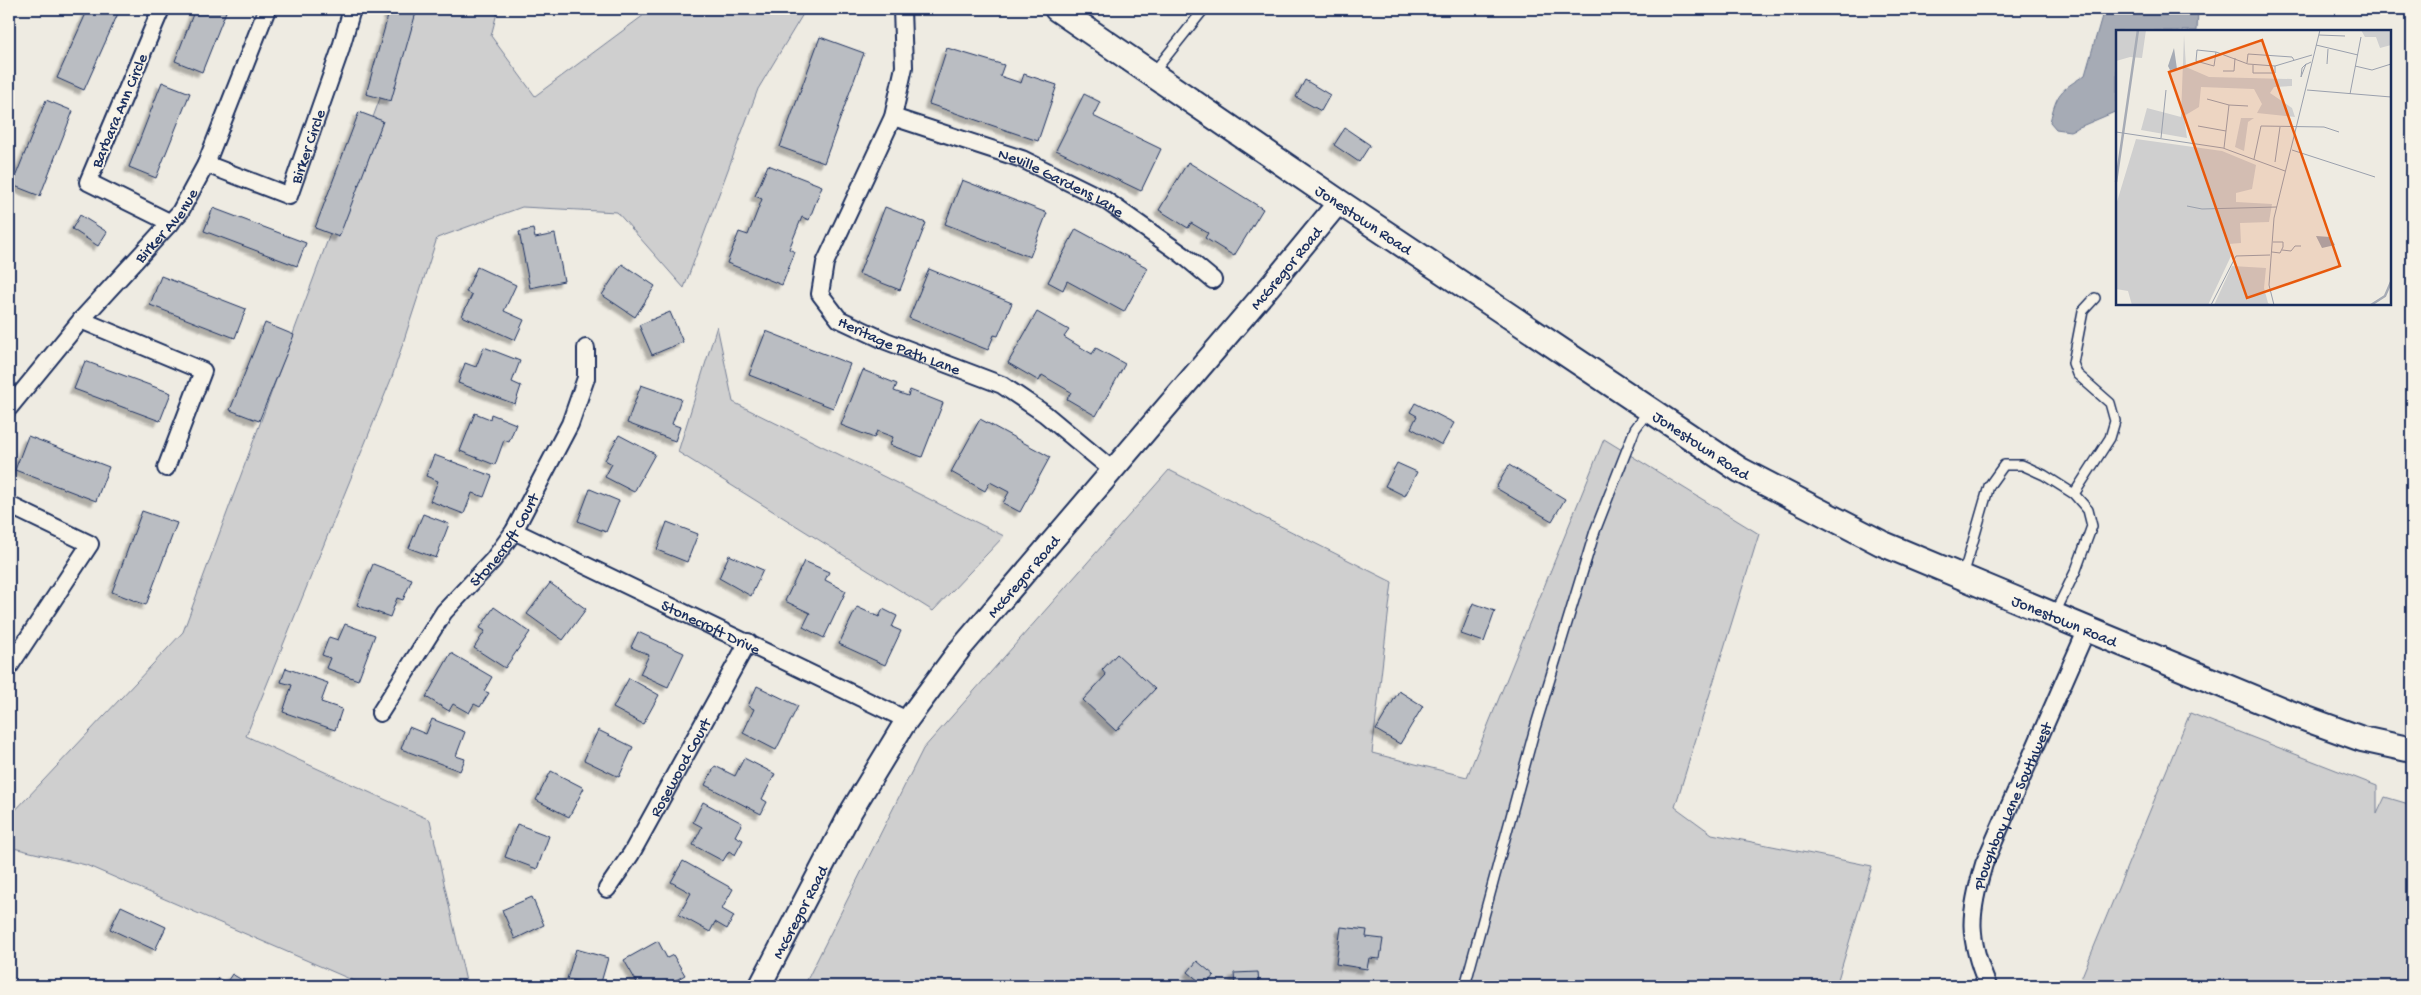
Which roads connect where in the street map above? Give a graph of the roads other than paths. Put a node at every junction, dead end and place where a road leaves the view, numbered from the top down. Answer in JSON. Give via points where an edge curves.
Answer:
{"nodes":[{"id":1,"x":161,"y":9,"type":"edge"},
{"id":2,"x":267,"y":9,"type":"edge"},
{"id":3,"x":352,"y":9,"type":"edge"},
{"id":4,"x":902,"y":9,"type":"edge"},
{"id":5,"x":1057,"y":9,"type":"edge"},
{"id":6,"x":1204,"y":9,"type":"edge"},
{"id":7,"x":1153,"y":73,"type":"junction"},
{"id":8,"x":893,"y":117,"type":"junction"},
{"id":9,"x":206,"y":164,"type":"junction"},
{"id":10,"x":1339,"y":202,"type":"junction"},
{"id":11,"x":171,"y":222,"type":"junction"},
{"id":12,"x":1213,"y":280,"type":"dead end"},
{"id":13,"x":2095,"y":298,"type":"dead end"},
{"id":14,"x":81,"y":320,"type":"junction"},
{"id":15,"x":586,"y":348,"type":"dead end"},
{"id":16,"x":9,"y":408,"type":"edge"},
{"id":17,"x":1649,"y":409,"type":"junction"},
{"id":18,"x":166,"y":468,"type":"dead end"},
{"id":19,"x":1111,"y":469,"type":"junction"},
{"id":20,"x":2074,"y":494,"type":"junction"},
{"id":21,"x":9,"y":505,"type":"edge"},
{"id":22,"x":514,"y":531,"type":"junction"},
{"id":23,"x":1962,"y":577,"type":"junction"},
{"id":24,"x":2054,"y":615,"type":"junction"},
{"id":25,"x":2087,"y":629,"type":"junction"},
{"id":26,"x":748,"y":642,"type":"junction"},
{"id":27,"x":9,"y":667,"type":"edge"},
{"id":28,"x":380,"y":714,"type":"dead end"},
{"id":29,"x":907,"y":720,"type":"junction"},
{"id":30,"x":2412,"y":750,"type":"edge"},
{"id":31,"x":607,"y":889,"type":"dead end"},
{"id":32,"x":760,"y":986,"type":"edge"},
{"id":33,"x":1465,"y":986,"type":"edge"},
{"id":34,"x":1988,"y":986,"type":"edge"}],
"edges":[{"from":1,"to":11,"type":"street","name":"Barbara Ann Circle","via":[[88,182]]},
{"from":2,"to":9,"type":"street","name":"Birker Avenue"},
{"from":3,"to":9,"type":"street","name":"Birker Circle","via":[[289,196]]},
{"from":4,"to":8,"type":"street","name":"Heritage Path Lane","via":[[904,67]]},
{"from":5,"to":7,"type":"main road","name":"Jonestown Road"},
{"from":6,"to":7,"type":"lane"},
{"from":7,"to":10,"type":"main road","name":"Jonestown Road"},
{"from":8,"to":12,"type":"street","name":"Neville Gardens Lane","via":[[1022,159],[1105,200]]},
{"from":8,"to":19,"type":"street","name":"Heritage Path Lane","via":[[825,264],[820,294],[839,320],[1002,385],[1045,414]]},
{"from":9,"to":11,"type":"street","name":"Birker Avenue","via":[[180,212]]},
{"from":10,"to":17,"type":"main road","name":"Jonestown Road"},
{"from":10,"to":19,"type":"street","name":"McGregor Road"},
{"from":11,"to":14,"type":"street","name":"Birker Avenue"},
{"from":13,"to":20,"type":"lane","via":[[2083,312],[2073,363],[2077,374],[2110,403],[2115,421],[2110,438]]},
{"from":14,"to":16,"type":"street","name":"Birker Avenue"},
{"from":14,"to":18,"type":"street","via":[[203,371]]},
{"from":15,"to":22,"type":"street","name":"Stonecroft Court","via":[[586,378],[570,424]]},
{"from":17,"to":23,"type":"main road","name":"Jonestown Road","via":[[1740,470],[1881,543]]},
{"from":17,"to":33,"type":"lane","via":[[1635,429],[1595,531],[1535,728]]},
{"from":19,"to":29,"type":"street","name":"McGregor Road","via":[[983,619]]},
{"from":20,"to":23,"type":"lane","via":[[2022,465],[2004,465],[1989,486]]},
{"from":20,"to":24,"type":"lane","via":[[2088,510],[2092,526],[2076,570]]},
{"from":21,"to":27,"type":"street","via":[[90,544]]},
{"from":22,"to":26,"type":"street","name":"Stonecroft Drive"},
{"from":22,"to":28,"type":"street","name":"Stonecroft Court","via":[[493,560],[444,612]]},
{"from":23,"to":24,"type":"main road","name":"Jonestown Road"},
{"from":24,"to":25,"type":"main road","name":"Jonestown Road"},
{"from":25,"to":30,"type":"main road","name":"Jonestown Road","via":[[2290,714],[2362,739]]},
{"from":25,"to":34,"type":"street","name":"Ploughboy Lane Southwest","via":[[1984,864],[1975,896],[1972,937]]},
{"from":26,"to":29,"type":"street","name":"Stonecroft Drive"},
{"from":26,"to":31,"type":"street","name":"Rosewood Court","via":[[632,854]]},
{"from":29,"to":32,"type":"street","name":"McGregor Road","via":[[852,810]]}]}
